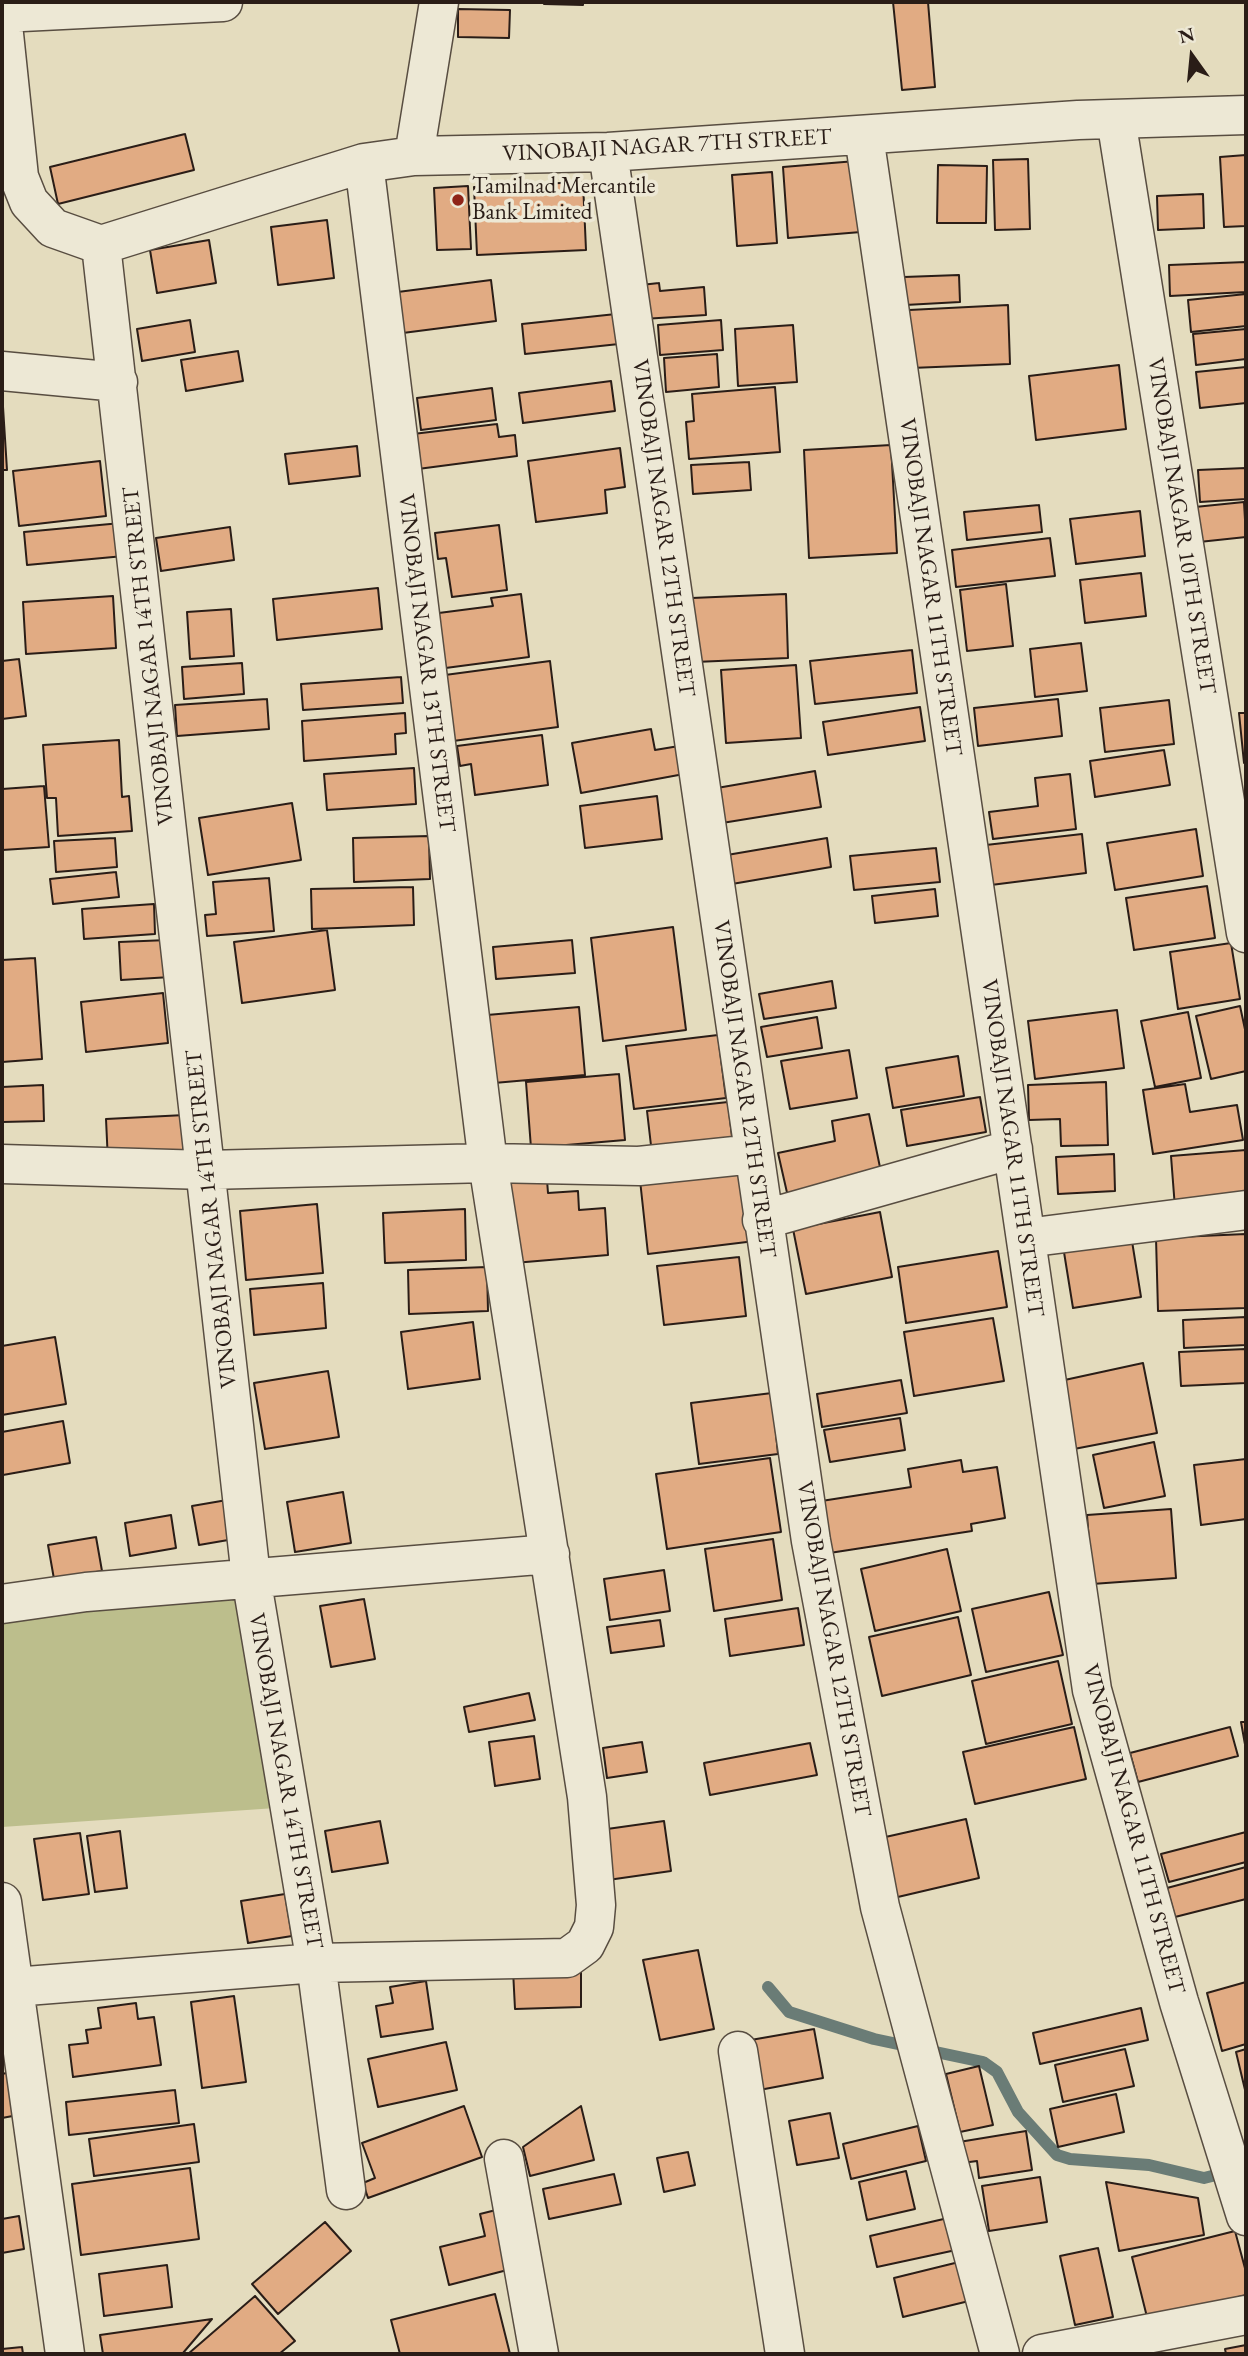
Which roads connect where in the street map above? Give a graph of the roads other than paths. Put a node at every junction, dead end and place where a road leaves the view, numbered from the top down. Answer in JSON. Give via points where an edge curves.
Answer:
{"nodes":[{"id":1,"x":223,"y":2,"type":"edge"},
{"id":2,"x":439,"y":2,"type":"edge"},
{"id":3,"x":2,"y":14,"type":"edge"},
{"id":4,"x":1246,"y":115,"type":"edge"},
{"id":5,"x":1116,"y":119,"type":"junction"},
{"id":6,"x":864,"y":136,"type":"junction"},
{"id":7,"x":608,"y":152,"type":"junction"},
{"id":8,"x":415,"y":156,"type":"junction"},
{"id":9,"x":364,"y":163,"type":"junction"},
{"id":10,"x":101,"y":245,"type":"junction"},
{"id":11,"x":2,"y":371,"type":"edge"},
{"id":12,"x":118,"y":382,"type":"junction"},
{"id":13,"x":1246,"y":933,"type":"edge"},
{"id":14,"x":1013,"y":1149,"type":"junction"},
{"id":15,"x":754,"y":1154,"type":"junction"},
{"id":16,"x":488,"y":1163,"type":"junction"},
{"id":17,"x":2,"y":1164,"type":"edge"},
{"id":18,"x":206,"y":1170,"type":"junction"},
{"id":19,"x":1246,"y":1210,"type":"edge"},
{"id":20,"x":762,"y":1220,"type":"junction"},
{"id":21,"x":1026,"y":1238,"type":"junction"},
{"id":22,"x":550,"y":1554,"type":"junction"},
{"id":23,"x":251,"y":1577,"type":"junction"},
{"id":24,"x":2,"y":1604,"type":"edge"},
{"id":25,"x":2,"y":1902,"type":"edge"},
{"id":26,"x":316,"y":1962,"type":"junction"},
{"id":27,"x":14,"y":1987,"type":"junction"},
{"id":28,"x":738,"y":2051,"type":"dead end"},
{"id":29,"x":504,"y":2159,"type":"dead end"},
{"id":30,"x":346,"y":2190,"type":"dead end"},
{"id":31,"x":1243,"y":2205,"type":"edge"},
{"id":32,"x":1246,"y":2315,"type":"edge"},
{"id":33,"x":65,"y":2354,"type":"edge"},
{"id":34,"x":539,"y":2354,"type":"edge"},
{"id":35,"x":785,"y":2354,"type":"edge"},
{"id":36,"x":1000,"y":2354,"type":"edge"},
{"id":37,"x":1042,"y":2354,"type":"edge"}],
"edges":[{"from":1,"to":3,"type":"street"},
{"from":2,"to":8,"type":"street"},
{"from":3,"to":10,"type":"street","via":[[19,177],[29,202],[53,228]]},
{"from":4,"to":5,"type":"street","name":"VINOBAJI NAGAR 7TH STREET"},
{"from":5,"to":6,"type":"street","name":"VINOBAJI NAGAR 7TH STREET"},
{"from":5,"to":13,"type":"street","name":"VINOBAJI NAGAR 10TH STREET"},
{"from":6,"to":7,"type":"street","name":"VINOBAJI NAGAR 7TH STREET"},
{"from":6,"to":14,"type":"street","name":"VINOBAJI NAGAR 11TH STREET"},
{"from":7,"to":8,"type":"street","name":"VINOBAJI NAGAR 7TH STREET"},
{"from":7,"to":15,"type":"street","name":"VINOBAJI NAGAR 12TH STREET"},
{"from":8,"to":9,"type":"street","name":"VINOBAJI NAGAR 7TH STREET"},
{"from":9,"to":10,"type":"street","name":"VINOBAJI NAGAR 7TH STREET"},
{"from":9,"to":16,"type":"street","name":"VINOBAJI NAGAR 13TH STREET"},
{"from":10,"to":12,"type":"street","name":"VINOBAJI NAGAR 14TH STREET"},
{"from":11,"to":12,"type":"street"},
{"from":12,"to":18,"type":"street","name":"VINOBAJI NAGAR 14TH STREET"},
{"from":14,"to":20,"type":"street"},
{"from":14,"to":21,"type":"street","name":"VINOBAJI NAGAR 11TH STREET"},
{"from":15,"to":16,"type":"street","via":[[639,1166]]},
{"from":15,"to":20,"type":"street","name":"VINOBAJI NAGAR 12TH STREET"},
{"from":16,"to":18,"type":"street"},
{"from":16,"to":22,"type":"street","name":"VINOBAJI NAGAR 13TH STREET"},
{"from":17,"to":18,"type":"street"},
{"from":18,"to":23,"type":"street","name":"VINOBAJI NAGAR 14TH STREET"},
{"from":19,"to":21,"type":"street"},
{"from":20,"to":36,"type":"street","name":"VINOBAJI NAGAR 12TH STREET","via":[[811,1541],[880,1907]]},
{"from":21,"to":31,"type":"street","name":"VINOBAJI NAGAR 11TH STREET","via":[[1092,1690],[1179,2002]]},
{"from":22,"to":23,"type":"street"},
{"from":22,"to":26,"type":"street","name":"VINOBAJI NAGAR 13TH STREET","via":[[587,1797],[596,1905],[594,1927],[585,1945],[567,1958]]},
{"from":23,"to":24,"type":"street"},
{"from":23,"to":26,"type":"street","name":"VINOBAJI NAGAR 14TH STREET"},
{"from":25,"to":27,"type":"street"},
{"from":26,"to":27,"type":"street","name":"VINOBAJI NAGAR 13TH STREET"},
{"from":26,"to":30,"type":"street","name":"VINOBAJI NAGAR 14TH STREET"},
{"from":27,"to":33,"type":"street"},
{"from":28,"to":35,"type":"street"},
{"from":29,"to":34,"type":"street"},
{"from":32,"to":37,"type":"street"}]}
